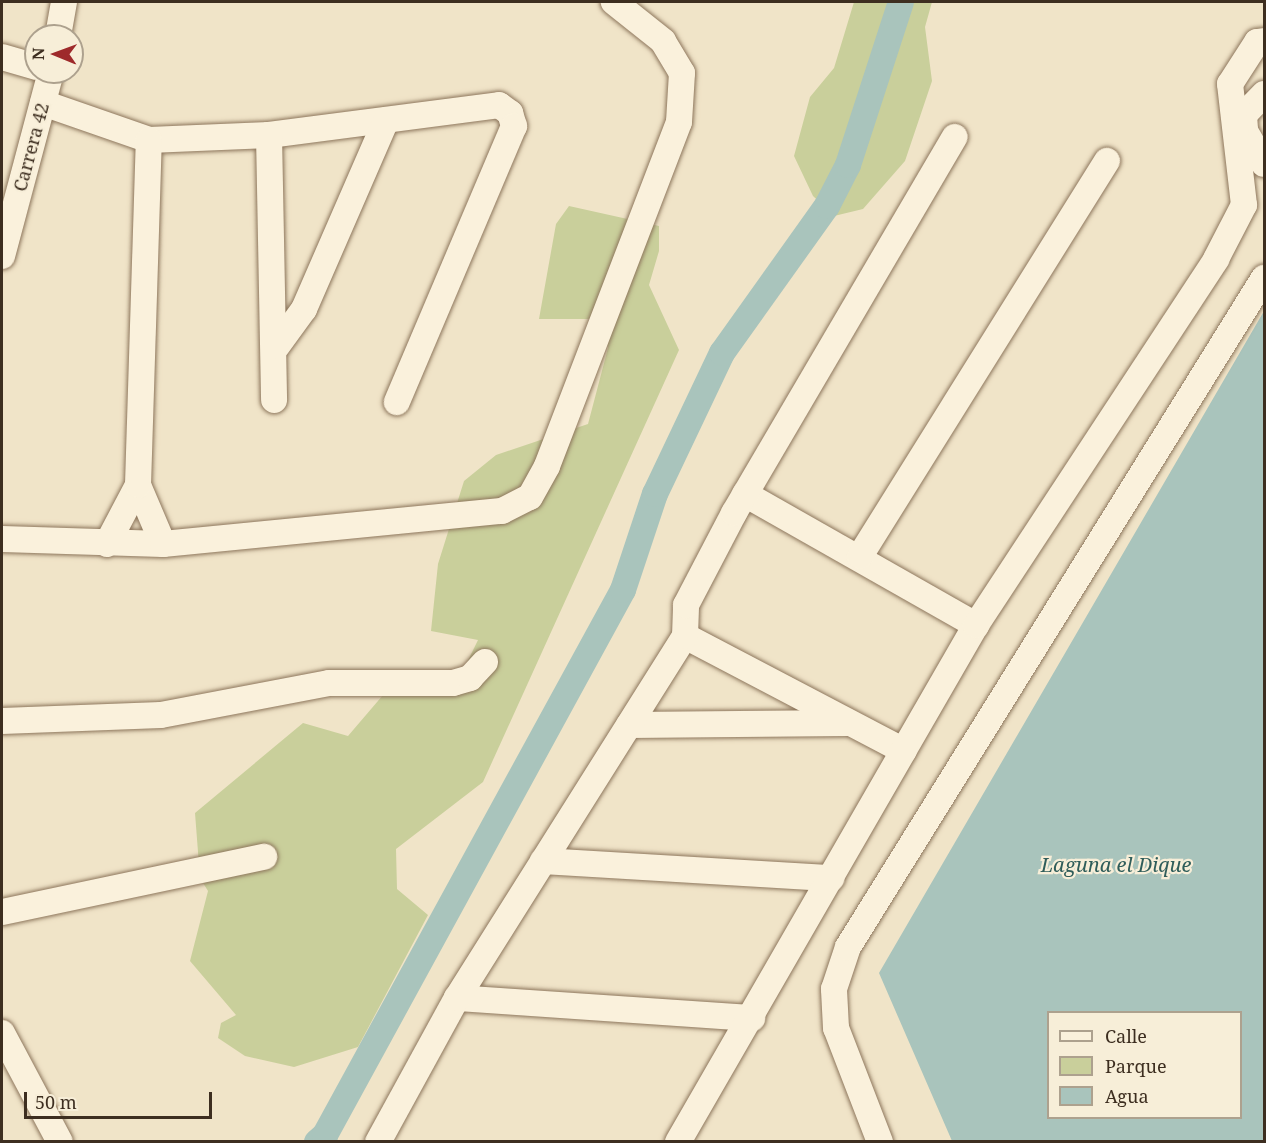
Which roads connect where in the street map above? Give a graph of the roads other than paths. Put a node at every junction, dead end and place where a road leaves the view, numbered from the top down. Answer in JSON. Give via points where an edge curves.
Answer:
{"nodes":[{"id":1,"x":64,"y":2,"type":"edge"},
{"id":2,"x":614,"y":2,"type":"edge"},
{"id":3,"x":60,"y":24,"type":"edge"},
{"id":4,"x":1264,"y":40,"type":"edge"},
{"id":5,"x":2,"y":57,"type":"edge"},
{"id":6,"x":24,"y":63,"type":"edge"},
{"id":7,"x":48,"y":84,"type":"edge"},
{"id":8,"x":1264,"y":94,"type":"edge"},
{"id":9,"x":43,"y":103,"type":"junction"},
{"id":10,"x":386,"y":120,"type":"junction"},
{"id":11,"x":269,"y":135,"type":"junction"},
{"id":12,"x":955,"y":137,"type":"dead end"},
{"id":13,"x":150,"y":140,"type":"junction"},
{"id":14,"x":1107,"y":161,"type":"dead end"},
{"id":15,"x":1264,"y":164,"type":"edge"},
{"id":16,"x":2,"y":256,"type":"edge"},
{"id":17,"x":1264,"y":278,"type":"edge"},
{"id":18,"x":277,"y":346,"type":"junction"},
{"id":19,"x":274,"y":400,"type":"dead end"},
{"id":20,"x":397,"y":402,"type":"dead end"},
{"id":21,"x":138,"y":485,"type":"junction"},
{"id":22,"x":746,"y":494,"type":"junction"},
{"id":23,"x":2,"y":539,"type":"edge"},
{"id":24,"x":107,"y":544,"type":"junction"},
{"id":25,"x":163,"y":544,"type":"junction"},
{"id":26,"x":860,"y":556,"type":"junction"},
{"id":27,"x":976,"y":625,"type":"junction"},
{"id":28,"x":686,"y":636,"type":"junction"},
{"id":29,"x":485,"y":662,"type":"dead end"},
{"id":30,"x":2,"y":721,"type":"edge"},
{"id":31,"x":851,"y":723,"type":"junction"},
{"id":32,"x":629,"y":725,"type":"junction"},
{"id":33,"x":904,"y":751,"type":"junction"},
{"id":34,"x":264,"y":857,"type":"dead end"},
{"id":35,"x":543,"y":861,"type":"junction"},
{"id":36,"x":831,"y":878,"type":"junction"},
{"id":37,"x":2,"y":912,"type":"edge"},
{"id":38,"x":457,"y":998,"type":"junction"},
{"id":39,"x":752,"y":1018,"type":"junction"},
{"id":40,"x":2,"y":1033,"type":"edge"},
{"id":41,"x":60,"y":1142,"type":"edge"},
{"id":42,"x":378,"y":1142,"type":"edge"},
{"id":43,"x":678,"y":1142,"type":"edge"},
{"id":44,"x":880,"y":1142,"type":"edge"}],
"edges":[{"from":1,"to":3,"type":"street"},
{"from":2,"to":25,"type":"street","via":[[663,41],[682,73],[679,122],[547,466],[530,497],[502,511]]},
{"from":4,"to":27,"type":"street","via":[[1257,42],[1230,84],[1244,205],[1216,259]]},
{"from":5,"to":6,"type":"street"},
{"from":7,"to":9,"type":"street","name":"Carrera 42"},
{"from":8,"to":15,"type":"street","via":[[1244,115],[1245,131]]},
{"from":9,"to":13,"type":"street"},
{"from":9,"to":16,"type":"street","name":"Carrera 42"},
{"from":10,"to":11,"type":"street"},
{"from":10,"to":18,"type":"street","via":[[304,309]]},
{"from":10,"to":20,"type":"street","via":[[499,105],[510,113],[514,126]]},
{"from":11,"to":13,"type":"street"},
{"from":11,"to":18,"type":"street"},
{"from":12,"to":22,"type":"street"},
{"from":13,"to":21,"type":"street"},
{"from":14,"to":26,"type":"street"},
{"from":17,"to":44,"type":"street","via":[[848,947],[834,989],[836,1028]]},
{"from":18,"to":19,"type":"street"},
{"from":21,"to":24,"type":"street"},
{"from":21,"to":25,"type":"street"},
{"from":22,"to":26,"type":"street"},
{"from":22,"to":28,"type":"street","via":[[686,605]]},
{"from":23,"to":24,"type":"street"},
{"from":24,"to":25,"type":"street"},
{"from":26,"to":27,"type":"street"},
{"from":27,"to":33,"type":"street"},
{"from":28,"to":31,"type":"street"},
{"from":28,"to":32,"type":"street"},
{"from":29,"to":30,"type":"street","via":[[470,678],[453,683],[329,683],[161,715]]},
{"from":31,"to":32,"type":"street"},
{"from":31,"to":33,"type":"street"},
{"from":32,"to":35,"type":"street"},
{"from":33,"to":36,"type":"street"},
{"from":34,"to":37,"type":"street"},
{"from":35,"to":36,"type":"street"},
{"from":35,"to":38,"type":"street"},
{"from":36,"to":39,"type":"street"},
{"from":38,"to":39,"type":"street"},
{"from":38,"to":42,"type":"street"},
{"from":39,"to":43,"type":"street"},
{"from":40,"to":41,"type":"street"}]}
